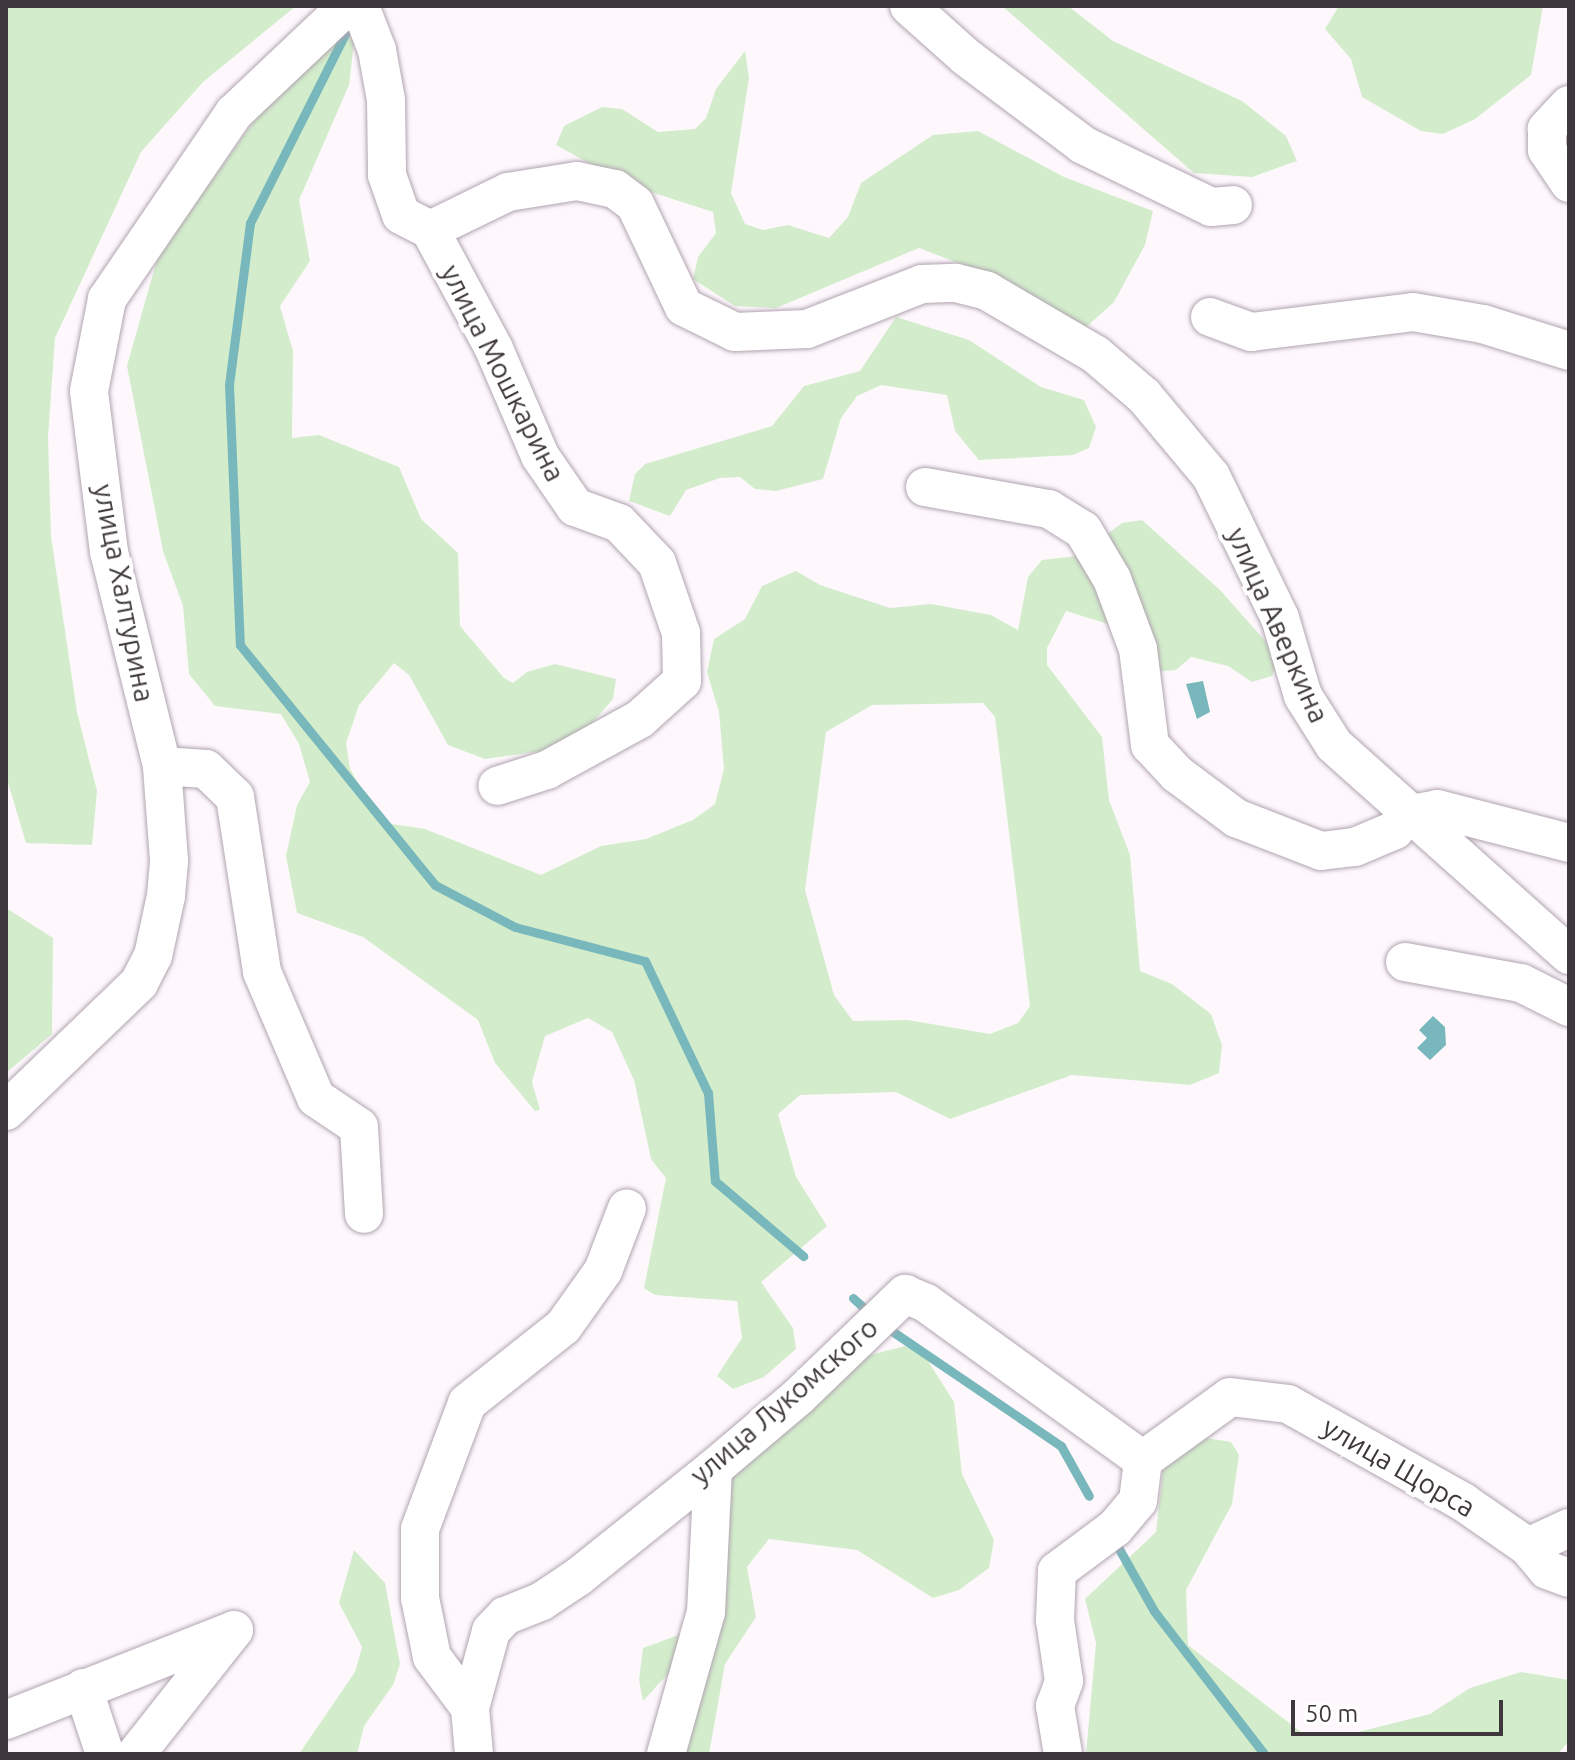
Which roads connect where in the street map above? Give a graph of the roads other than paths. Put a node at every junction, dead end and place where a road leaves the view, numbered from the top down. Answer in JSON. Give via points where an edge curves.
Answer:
{"nodes":[{"id":1,"x":347,"y":6,"type":"edge"},
{"id":2,"x":360,"y":6,"type":"edge"},
{"id":3,"x":909,"y":6,"type":"edge"},
{"id":4,"x":1569,"y":105,"type":"edge"},
{"id":5,"x":1569,"y":183,"type":"edge"},
{"id":6,"x":1233,"y":205,"type":"dead end"},
{"id":7,"x":430,"y":230,"type":"junction"},
{"id":8,"x":1210,"y":317,"type":"dead end"},
{"id":9,"x":1569,"y":351,"type":"edge"},
{"id":10,"x":925,"y":487,"type":"dead end"},
{"id":11,"x":162,"y":766,"type":"junction"},
{"id":12,"x":497,"y":786,"type":"dead end"},
{"id":13,"x":1407,"y":815,"type":"junction"},
{"id":14,"x":1569,"y":843,"type":"edge"},
{"id":15,"x":1569,"y":955,"type":"edge"},
{"id":16,"x":1405,"y":962,"type":"dead end"},
{"id":17,"x":1569,"y":1007,"type":"edge"},
{"id":18,"x":6,"y":1111,"type":"edge"},
{"id":19,"x":627,"y":1208,"type":"dead end"},
{"id":20,"x":364,"y":1214,"type":"dead end"},
{"id":21,"x":1143,"y":1460,"type":"junction"},
{"id":22,"x":713,"y":1469,"type":"junction"},
{"id":23,"x":1569,"y":1528,"type":"edge"},
{"id":24,"x":1528,"y":1547,"type":"junction"},
{"id":25,"x":1569,"y":1578,"type":"edge"},
{"id":26,"x":83,"y":1688,"type":"junction"},
{"id":27,"x":470,"y":1708,"type":"junction"},
{"id":28,"x":6,"y":1720,"type":"edge"},
{"id":29,"x":105,"y":1754,"type":"edge"},
{"id":30,"x":136,"y":1754,"type":"edge"},
{"id":31,"x":474,"y":1754,"type":"edge"},
{"id":32,"x":666,"y":1754,"type":"edge"},
{"id":33,"x":1063,"y":1754,"type":"edge"}],
"edges":[{"from":1,"to":11,"type":"street","name":"улица Халтурина","via":[[234,113],[107,299],[89,391],[109,552]]},
{"from":2,"to":7,"type":"street","via":[[377,50],[386,100],[387,175],[401,215]]},
{"from":3,"to":6,"type":"street","via":[[966,57],[1083,145],[1211,207]]},
{"from":4,"to":5,"type":"street","via":[[1547,129],[1547,150]]},
{"from":7,"to":12,"type":"street","name":"улица Мошкарина","via":[[494,349],[540,456],[575,507],[619,523],[657,563],[681,633],[682,681],[640,719],[559,765]]},
{"from":7,"to":13,"type":"street","name":"улица Аверкина","via":[[508,192],[577,181],[615,189],[635,204],[684,307],[735,332],[807,329],[922,284],[956,283],[987,291],[1095,354],[1144,396],[1211,476],[1280,618],[1303,696],[1334,745]]},
{"from":8,"to":9,"type":"street","via":[[1251,332],[1413,312],[1483,324]]},
{"from":10,"to":13,"type":"street","via":[[1049,509],[1083,530],[1112,579],[1138,649],[1150,745],[1177,774],[1236,818],[1321,851],[1355,847],[1395,830]]},
{"from":11,"to":18,"type":"street","name":"улица Халтурина","via":[[169,860],[153,956],[139,983]]},
{"from":11,"to":20,"type":"street","via":[[206,769],[235,797],[262,972],[316,1098],[359,1127]]},
{"from":13,"to":14,"type":"street","via":[[1437,809]]},
{"from":13,"to":15,"type":"street","name":"улица Аверкина","via":[[1472,864]]},
{"from":16,"to":17,"type":"street","via":[[1521,983]]},
{"from":19,"to":27,"type":"street","via":[[603,1271],[563,1327],[467,1403],[420,1529],[420,1598],[432,1657]]},
{"from":21,"to":22,"type":"street","name":"улица Лукомского","via":[[926,1303],[905,1294]]},
{"from":21,"to":24,"type":"street","name":"улица Щорса","via":[[1181,1438],[1230,1397],[1288,1404],[1463,1502]]},
{"from":21,"to":33,"type":"street","via":[[1138,1501],[1105,1536],[1057,1571],[1055,1620],[1064,1681],[1055,1706]]},
{"from":22,"to":27,"type":"street","name":"улица Лукомского","via":[[578,1577],[542,1601],[505,1616],[491,1631]]},
{"from":22,"to":32,"type":"street","via":[[706,1612]]},
{"from":23,"to":24,"type":"street"},
{"from":24,"to":25,"type":"street","name":"улица Щорса","via":[[1547,1570]]},
{"from":26,"to":28,"type":"street"},
{"from":26,"to":29,"type":"street"},
{"from":26,"to":30,"type":"street","via":[[234,1630]]},
{"from":27,"to":31,"type":"street","name":"улица Лукомского"}]}
